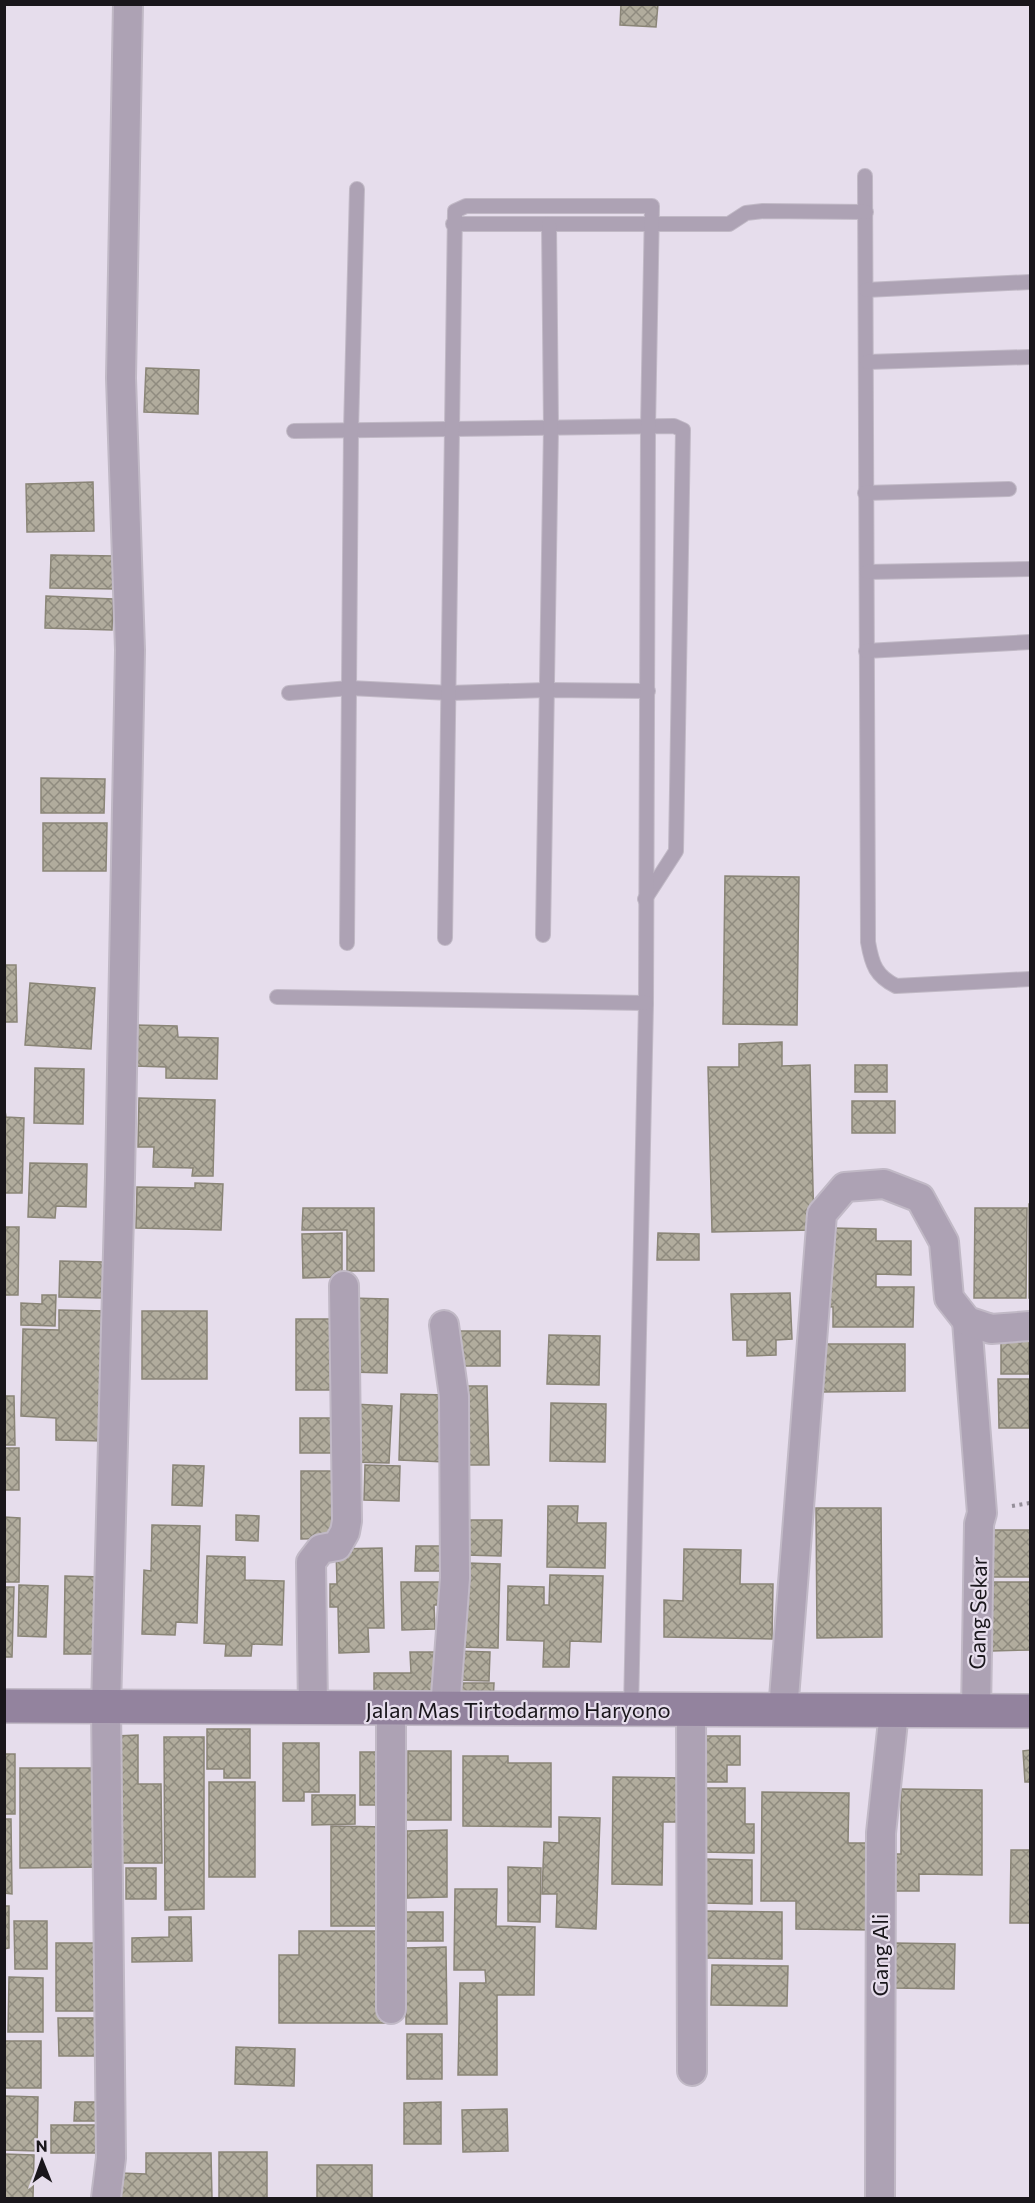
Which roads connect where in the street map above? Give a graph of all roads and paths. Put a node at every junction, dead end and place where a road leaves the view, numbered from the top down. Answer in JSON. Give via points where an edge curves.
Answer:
{"nodes":[{"id":1,"x":128,"y":4,"type":"edge"},
{"id":2,"x":865,"y":176,"type":"dead end"},
{"id":3,"x":357,"y":189,"type":"dead end"},
{"id":4,"x":866,"y":212,"type":"junction"},
{"id":5,"x":453,"y":224,"type":"junction"},
{"id":6,"x":652,"y":224,"type":"junction"},
{"id":7,"x":549,"y":225,"type":"junction"},
{"id":8,"x":1030,"y":282,"type":"edge"},
{"id":9,"x":866,"y":290,"type":"junction"},
{"id":10,"x":1030,"y":357,"type":"edge"},
{"id":11,"x":867,"y":362,"type":"junction"},
{"id":12,"x":551,"y":428,"type":"junction"},
{"id":13,"x":648,"y":428,"type":"junction"},
{"id":14,"x":451,"y":429,"type":"junction"},
{"id":15,"x":294,"y":430,"type":"dead end"},
{"id":16,"x":351,"y":431,"type":"junction"},
{"id":17,"x":1009,"y":489,"type":"dead end"},
{"id":18,"x":865,"y":493,"type":"junction"},
{"id":19,"x":1030,"y":569,"type":"edge"},
{"id":20,"x":867,"y":572,"type":"junction"},
{"id":21,"x":1030,"y":642,"type":"edge"},
{"id":22,"x":866,"y":651,"type":"junction"},
{"id":23,"x":350,"y":688,"type":"junction"},
{"id":24,"x":546,"y":690,"type":"junction"},
{"id":25,"x":648,"y":691,"type":"junction"},
{"id":26,"x":289,"y":693,"type":"dead end"},
{"id":27,"x":450,"y":693,"type":"junction"},
{"id":28,"x":645,"y":899,"type":"junction"},
{"id":29,"x":543,"y":935,"type":"dead end"},
{"id":30,"x":445,"y":938,"type":"dead end"},
{"id":31,"x":346,"y":943,"type":"dead end"},
{"id":32,"x":1030,"y":979,"type":"edge"},
{"id":33,"x":277,"y":997,"type":"dead end"},
{"id":34,"x":646,"y":1003,"type":"junction"},
{"id":35,"x":344,"y":1286,"type":"dead end"},
{"id":36,"x":968,"y":1321,"type":"junction"},
{"id":37,"x":444,"y":1324,"type":"dead end"},
{"id":38,"x":1030,"y":1326,"type":"edge"},
{"id":39,"x":4,"y":1707,"type":"edge"},
{"id":40,"x":106,"y":1707,"type":"junction"},
{"id":41,"x":313,"y":1709,"type":"junction"},
{"id":42,"x":391,"y":1709,"type":"junction"},
{"id":43,"x":446,"y":1709,"type":"junction"},
{"id":44,"x":632,"y":1710,"type":"junction"},
{"id":45,"x":691,"y":1711,"type":"junction"},
{"id":46,"x":783,"y":1711,"type":"junction"},
{"id":47,"x":894,"y":1712,"type":"junction"},
{"id":48,"x":976,"y":1712,"type":"junction"},
{"id":49,"x":1030,"y":1712,"type":"edge"},
{"id":50,"x":390,"y":2009,"type":"dead end"},
{"id":51,"x":692,"y":2071,"type":"dead end"},
{"id":52,"x":106,"y":2199,"type":"edge"},
{"id":53,"x":880,"y":2199,"type":"edge"}],
"edges":[{"from":1,"to":40,"type":"street","via":[[121,378],[130,650]]},
{"from":2,"to":4,"type":"lane"},
{"from":3,"to":16,"type":"lane"},
{"from":4,"to":6,"type":"lane","via":[[763,211],[746,213],[729,224]]},
{"from":4,"to":9,"type":"lane"},
{"from":5,"to":6,"type":"lane","via":[[455,211],[466,206],[652,206]]},
{"from":5,"to":7,"type":"lane"},
{"from":5,"to":14,"type":"lane"},
{"from":6,"to":7,"type":"lane"},
{"from":6,"to":13,"type":"lane"},
{"from":7,"to":12,"type":"lane"},
{"from":8,"to":9,"type":"lane"},
{"from":9,"to":11,"type":"lane"},
{"from":10,"to":11,"type":"lane"},
{"from":11,"to":18,"type":"lane"},
{"from":12,"to":13,"type":"lane"},
{"from":12,"to":14,"type":"lane"},
{"from":12,"to":24,"type":"lane"},
{"from":13,"to":25,"type":"lane"},
{"from":13,"to":28,"type":"lane","via":[[674,426],[682,430],[676,851]]},
{"from":14,"to":16,"type":"lane"},
{"from":14,"to":27,"type":"lane"},
{"from":15,"to":16,"type":"lane"},
{"from":16,"to":23,"type":"lane"},
{"from":17,"to":18,"type":"lane"},
{"from":18,"to":20,"type":"lane"},
{"from":19,"to":20,"type":"lane"},
{"from":20,"to":22,"type":"lane"},
{"from":21,"to":22,"type":"lane"},
{"from":22,"to":32,"type":"lane","via":[[868,942],[872,965],[880,978],[896,986]]},
{"from":23,"to":26,"type":"lane"},
{"from":23,"to":27,"type":"lane"},
{"from":23,"to":31,"type":"lane"},
{"from":24,"to":25,"type":"lane"},
{"from":24,"to":27,"type":"lane"},
{"from":24,"to":29,"type":"lane"},
{"from":25,"to":28,"type":"lane"},
{"from":27,"to":30,"type":"lane"},
{"from":28,"to":34,"type":"lane"},
{"from":33,"to":34,"type":"lane"},
{"from":34,"to":44,"type":"lane"},
{"from":35,"to":41,"type":"street","via":[[347,1521],[337,1546],[321,1549],[311,1562]]},
{"from":36,"to":38,"type":"street","via":[[991,1329]]},
{"from":36,"to":46,"type":"street","via":[[949,1298],[944,1242],[920,1198],[884,1184],[845,1187],[822,1214]]},
{"from":36,"to":48,"type":"street","name":"Gang Sekar","via":[[982,1513]]},
{"from":37,"to":43,"type":"street","via":[[454,1396],[455,1578]]},
{"from":39,"to":40,"type":"street","name":"Jalan Mas Tirtodarmo Haryono"},
{"from":40,"to":41,"type":"street","name":"Jalan Mas Tirtodarmo Haryono"},
{"from":40,"to":52,"type":"street","via":[[111,2158]]},
{"from":41,"to":42,"type":"street","name":"Jalan Mas Tirtodarmo Haryono"},
{"from":42,"to":43,"type":"street","name":"Jalan Mas Tirtodarmo Haryono"},
{"from":42,"to":50,"type":"street"},
{"from":43,"to":44,"type":"street","name":"Jalan Mas Tirtodarmo Haryono"},
{"from":44,"to":45,"type":"street","name":"Jalan Mas Tirtodarmo Haryono"},
{"from":45,"to":46,"type":"street","name":"Jalan Mas Tirtodarmo Haryono"},
{"from":45,"to":51,"type":"street"},
{"from":46,"to":47,"type":"street","name":"Jalan Mas Tirtodarmo Haryono"},
{"from":47,"to":48,"type":"street","name":"Jalan Mas Tirtodarmo Haryono"},
{"from":47,"to":53,"type":"street","name":"Gang Ali","via":[[881,1833]]},
{"from":48,"to":49,"type":"street","name":"Jalan Mas Tirtodarmo Haryono"}]}
